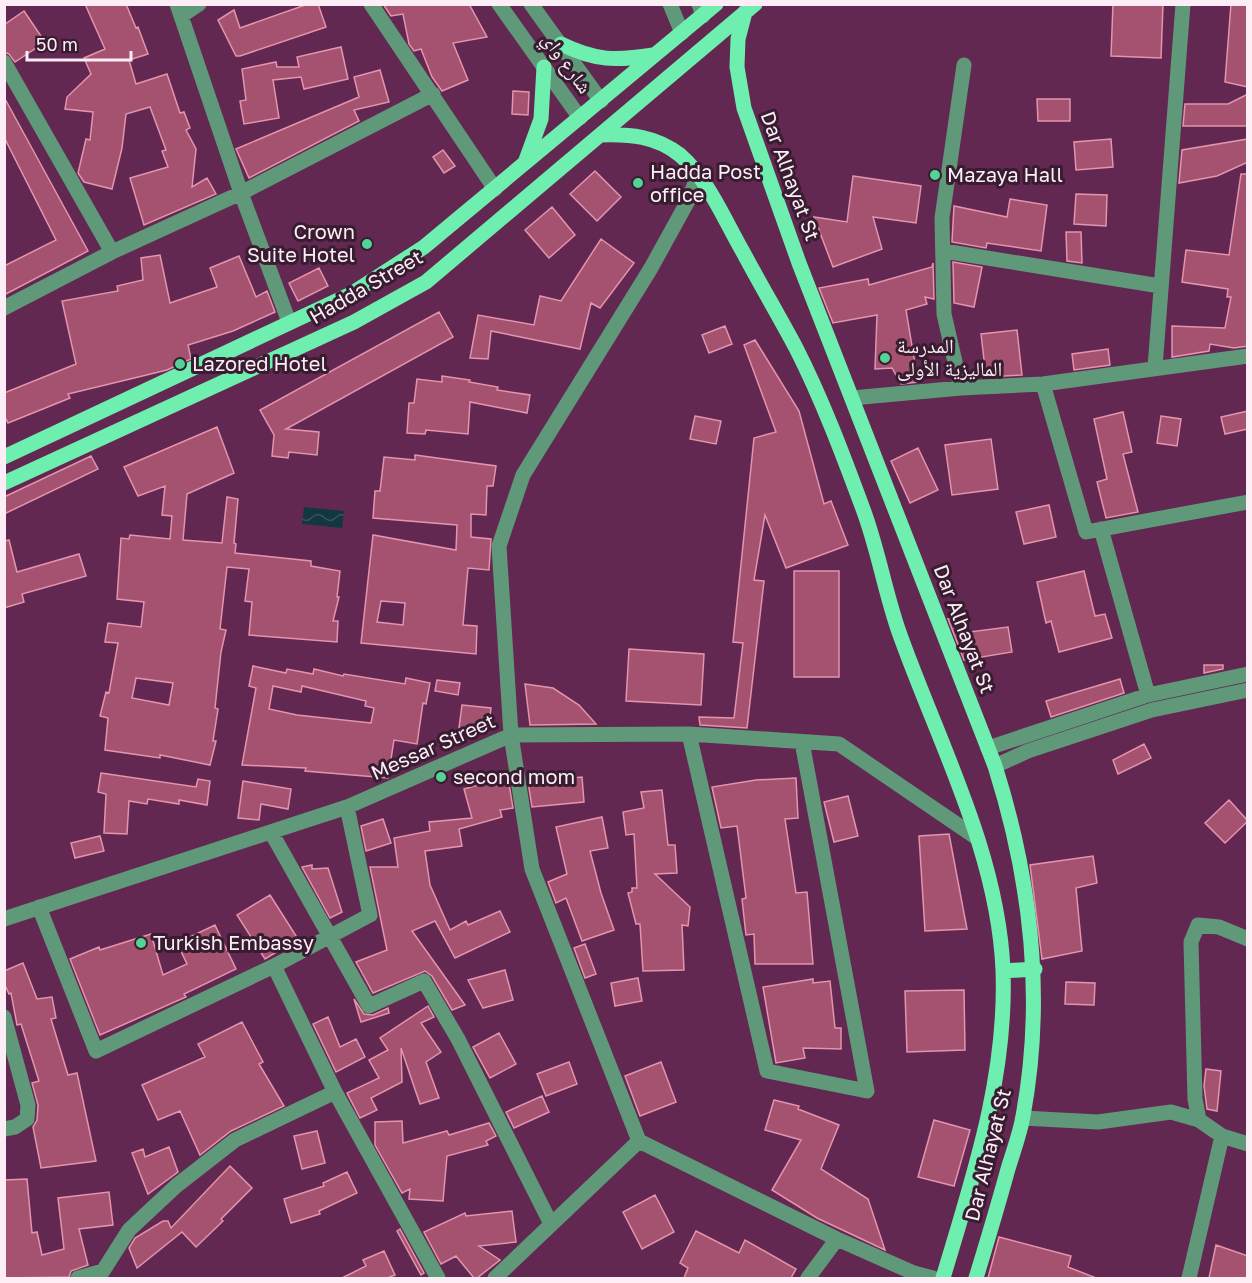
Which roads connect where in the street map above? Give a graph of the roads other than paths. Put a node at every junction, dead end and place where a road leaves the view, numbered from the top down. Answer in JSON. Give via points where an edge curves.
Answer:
{"nodes":[{"id":1,"x":200,"y":4,"type":"edge"},
{"id":2,"x":371,"y":4,"type":"edge"},
{"id":3,"x":499,"y":4,"type":"edge"},
{"id":4,"x":531,"y":4,"type":"edge"},
{"id":5,"x":670,"y":4,"type":"edge"},
{"id":6,"x":716,"y":4,"type":"edge"},
{"id":7,"x":1183,"y":4,"type":"edge"},
{"id":8,"x":750,"y":8,"type":"edge"},
{"id":9,"x":179,"y":10,"type":"edge"},
{"id":10,"x":701,"y":10,"type":"edge"},
{"id":11,"x":682,"y":33,"type":"junction"},
{"id":12,"x":561,"y":44,"type":"junction"},
{"id":13,"x":653,"y":55,"type":"junction"},
{"id":14,"x":4,"y":62,"type":"edge"},
{"id":15,"x":964,"y":65,"type":"dead end"},
{"id":16,"x":544,"y":67,"type":"junction"},
{"id":17,"x":433,"y":94,"type":"junction"},
{"id":18,"x":601,"y":101,"type":"junction"},
{"id":19,"x":580,"y":118,"type":"junction"},
{"id":20,"x":601,"y":135,"type":"junction"},
{"id":21,"x":523,"y":166,"type":"junction"},
{"id":22,"x":698,"y":175,"type":"junction"},
{"id":23,"x":495,"y":189,"type":"junction"},
{"id":24,"x":241,"y":194,"type":"junction"},
{"id":25,"x":511,"y":208,"type":"junction"},
{"id":26,"x":944,"y":251,"type":"junction"},
{"id":27,"x":112,"y":252,"type":"junction"},
{"id":28,"x":1160,"y":286,"type":"junction"},
{"id":29,"x":4,"y":308,"type":"edge"},
{"id":30,"x":289,"y":322,"type":"junction"},
{"id":31,"x":1248,"y":356,"type":"edge"},
{"id":32,"x":1155,"y":367,"type":"junction"},
{"id":33,"x":1043,"y":384,"type":"junction"},
{"id":34,"x":961,"y":388,"type":"junction"},
{"id":35,"x":852,"y":398,"type":"junction"},
{"id":36,"x":4,"y":457,"type":"edge"},
{"id":37,"x":4,"y":483,"type":"edge"},
{"id":38,"x":890,"y":500,"type":"junction"},
{"id":39,"x":1248,"y":502,"type":"edge"},
{"id":40,"x":864,"y":512,"type":"junction"},
{"id":41,"x":1101,"y":529,"type":"junction"},
{"id":42,"x":1248,"y":674,"type":"edge"},
{"id":43,"x":1248,"y":690,"type":"edge"},
{"id":44,"x":1148,"y":695,"type":"junction"},
{"id":45,"x":689,"y":734,"type":"junction"},
{"id":46,"x":511,"y":735,"type":"junction"},
{"id":47,"x":802,"y":742,"type":"junction"},
{"id":48,"x":988,"y":748,"type":"junction"},
{"id":49,"x":995,"y":766,"type":"junction"},
{"id":50,"x":347,"y":807,"type":"junction"},
{"id":51,"x":271,"y":832,"type":"junction"},
{"id":52,"x":977,"y":838,"type":"junction"},
{"id":53,"x":39,"y":907,"type":"junction"},
{"id":54,"x":4,"y":919,"type":"edge"},
{"id":55,"x":331,"y":936,"type":"junction"},
{"id":56,"x":1248,"y":939,"type":"edge"},
{"id":57,"x":274,"y":966,"type":"junction"},
{"id":58,"x":1035,"y":969,"type":"junction"},
{"id":59,"x":1003,"y":971,"type":"junction"},
{"id":60,"x":4,"y":1017,"type":"edge"},
{"id":61,"x":335,"y":1092,"type":"junction"},
{"id":62,"x":1023,"y":1118,"type":"junction"},
{"id":63,"x":1199,"y":1120,"type":"junction"},
{"id":64,"x":4,"y":1129,"type":"edge"},
{"id":65,"x":1222,"y":1136,"type":"junction"},
{"id":66,"x":639,"y":1141,"type":"junction"},
{"id":67,"x":1248,"y":1144,"type":"edge"},
{"id":68,"x":551,"y":1224,"type":"junction"},
{"id":69,"x":837,"y":1239,"type":"junction"},
{"id":70,"x":78,"y":1278,"type":"edge"},
{"id":71,"x":438,"y":1278,"type":"edge"},
{"id":72,"x":495,"y":1278,"type":"edge"},
{"id":73,"x":808,"y":1278,"type":"edge"},
{"id":74,"x":933,"y":1278,"type":"edge"},
{"id":75,"x":943,"y":1278,"type":"edge"},
{"id":76,"x":976,"y":1278,"type":"edge"},
{"id":77,"x":1189,"y":1278,"type":"edge"}],
"edges":[{"from":1,"to":9,"type":"street"},
{"from":2,"to":17,"type":"street"},
{"from":3,"to":16,"type":"street","name":"شارع واي"},
{"from":4,"to":12,"type":"street","name":"شارع واي"},
{"from":5,"to":11,"type":"street"},
{"from":6,"to":10,"type":"main road","name":"Hadda Street"},
{"from":7,"to":28,"type":"street"},
{"from":8,"to":20,"type":"main road","name":"Hadda Street"},
{"from":8,"to":35,"type":"main road","name":"Dar Alhayat St","via":[[738,39],[737,67],[744,108]]},
{"from":9,"to":24,"type":"street"},
{"from":10,"to":11,"type":"main road","name":"Hadda Street"},
{"from":11,"to":13,"type":"main road","name":"Hadda Street"},
{"from":12,"to":13,"type":"main road","via":[[610,60]]},
{"from":12,"to":18,"type":"street","name":"شارع واي"},
{"from":13,"to":18,"type":"main road","name":"Hadda Street"},
{"from":14,"to":27,"type":"street"},
{"from":15,"to":26,"type":"street","via":[[942,218]]},
{"from":16,"to":19,"type":"street","name":"شارع واي"},
{"from":16,"to":21,"type":"main road","via":[[541,119]]},
{"from":17,"to":23,"type":"street"},
{"from":17,"to":24,"type":"street"},
{"from":18,"to":19,"type":"main road","name":"Hadda Street"},
{"from":19,"to":21,"type":"main road","name":"Hadda Street"},
{"from":20,"to":22,"type":"main road","name":"Dar Alhayat St","via":[[631,134],[660,142]]},
{"from":20,"to":25,"type":"main road","name":"Hadda Street"},
{"from":21,"to":23,"type":"main road","name":"Hadda Street"},
{"from":22,"to":40,"type":"main road","name":"Dar Alhayat St","via":[[797,351]]},
{"from":22,"to":46,"type":"street","via":[[651,268],[523,475],[499,546]]},
{"from":23,"to":25,"type":"main road"},
{"from":23,"to":30,"type":"main road","name":"Hadda Street","via":[[424,247],[351,294]]},
{"from":24,"to":27,"type":"street"},
{"from":24,"to":30,"type":"street"},
{"from":25,"to":37,"type":"main road","name":"Hadda Street","via":[[426,282],[354,322]]},
{"from":26,"to":28,"type":"street"},
{"from":26,"to":34,"type":"street","via":[[944,314]]},
{"from":27,"to":29,"type":"street"},
{"from":28,"to":32,"type":"street"},
{"from":30,"to":36,"type":"main road","name":"Hadda Street"},
{"from":31,"to":32,"type":"street"},
{"from":32,"to":33,"type":"street"},
{"from":33,"to":34,"type":"street"},
{"from":33,"to":41,"type":"street","via":[[1086,532]]},
{"from":34,"to":35,"type":"street"},
{"from":35,"to":38,"type":"main road","name":"Dar Alhayat St"},
{"from":38,"to":40,"type":"main road"},
{"from":38,"to":48,"type":"main road","name":"Dar Alhayat St"},
{"from":39,"to":41,"type":"street"},
{"from":40,"to":52,"type":"main road","name":"Dar Alhayat St","via":[[898,630]]},
{"from":41,"to":44,"type":"street"},
{"from":42,"to":44,"type":"street"},
{"from":43,"to":49,"type":"street","via":[[1152,710],[1028,751]]},
{"from":44,"to":48,"type":"street"},
{"from":45,"to":46,"type":"street","name":"Messar Street"},
{"from":45,"to":47,"type":"street","name":"Messar Street"},
{"from":45,"to":47,"type":"street","via":[[767,1071],[867,1091]]},
{"from":46,"to":50,"type":"street","name":"Messar Street"},
{"from":46,"to":66,"type":"street","via":[[532,869]]},
{"from":47,"to":52,"type":"street","name":"Messar Street","via":[[839,744]]},
{"from":48,"to":49,"type":"main road","name":"Dar Alhayat St"},
{"from":49,"to":58,"type":"main road","name":"Dar Alhayat St","via":[[1025,878]]},
{"from":50,"to":51,"type":"street","name":"Messar Street"},
{"from":50,"to":55,"type":"street","via":[[370,915]]},
{"from":51,"to":53,"type":"street","name":"Messar Street"},
{"from":51,"to":55,"type":"street"},
{"from":52,"to":59,"type":"main road","name":"Dar Alhayat St","via":[[991,891]]},
{"from":53,"to":54,"type":"street","name":"Messar Street"},
{"from":53,"to":57,"type":"street","via":[[96,1051]]},
{"from":55,"to":57,"type":"street"},
{"from":55,"to":68,"type":"street","via":[[369,1006],[424,981],[458,1039]]},
{"from":56,"to":63,"type":"street","via":[[1219,927],[1198,925],[1191,942],[1195,1099]]},
{"from":57,"to":61,"type":"street"},
{"from":58,"to":59,"type":"main road"},
{"from":58,"to":62,"type":"main road","name":"Dar Alhayat St","via":[[1033,1043]]},
{"from":59,"to":75,"type":"main road","name":"Dar Alhayat St","via":[[1000,1048],[987,1133]]},
{"from":60,"to":64,"type":"street","via":[[28,1105],[27,1119]]},
{"from":61,"to":70,"type":"street","via":[[235,1140],[176,1186],[129,1230],[103,1271]]},
{"from":61,"to":71,"type":"street"},
{"from":62,"to":63,"type":"street","via":[[1098,1122],[1171,1112]]},
{"from":62,"to":76,"type":"main road","name":"Dar Alhayat St"},
{"from":63,"to":65,"type":"street"},
{"from":65,"to":67,"type":"street"},
{"from":65,"to":77,"type":"street"},
{"from":66,"to":68,"type":"street"},
{"from":66,"to":69,"type":"street"},
{"from":68,"to":72,"type":"street"},
{"from":69,"to":73,"type":"street"},
{"from":69,"to":74,"type":"street"}]}
